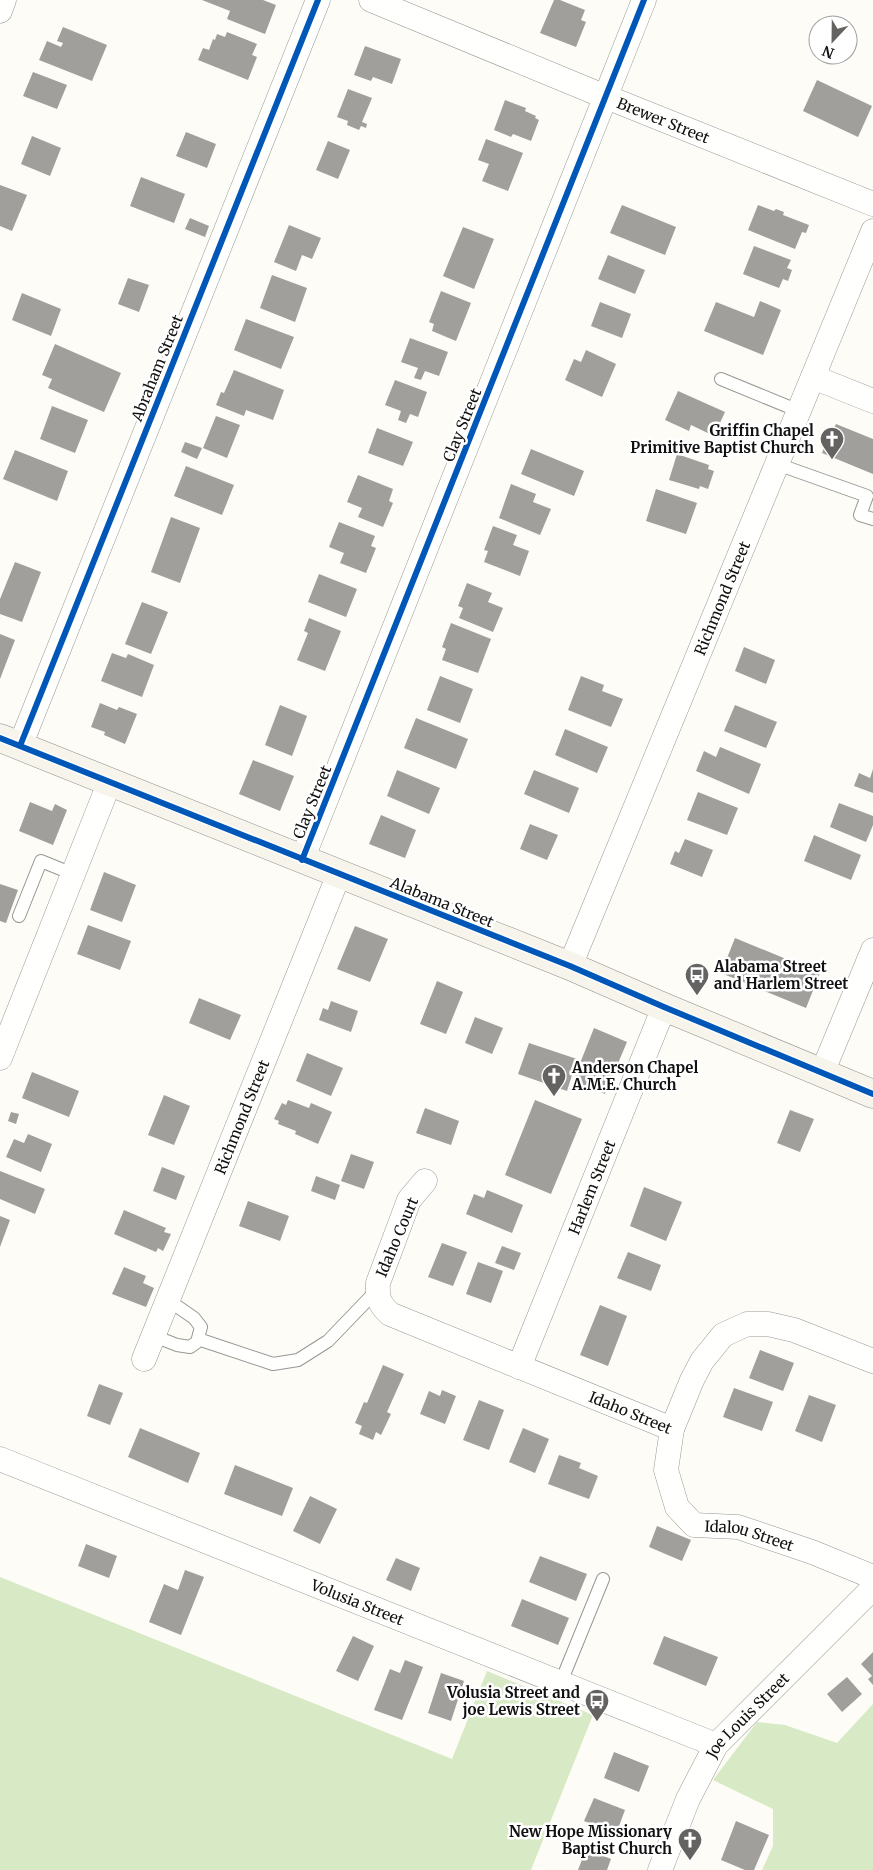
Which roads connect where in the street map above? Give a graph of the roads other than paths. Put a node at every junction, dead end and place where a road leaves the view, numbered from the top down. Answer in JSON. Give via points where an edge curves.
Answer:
{"nodes":[{"id":1,"x":4,"y":0,"type":"edge"},
{"id":2,"x":318,"y":0,"type":"edge"},
{"id":3,"x":371,"y":0,"type":"edge"},
{"id":4,"x":644,"y":0,"type":"edge"},
{"id":5,"x":0,"y":11,"type":"edge"},
{"id":6,"x":606,"y":97,"type":"junction"},
{"id":7,"x":873,"y":204,"type":"edge"},
{"id":8,"x":873,"y":231,"type":"edge"},
{"id":9,"x":813,"y":376,"type":"junction"},
{"id":10,"x":721,"y":378,"type":"dead end"},
{"id":11,"x":873,"y":400,"type":"edge"},
{"id":12,"x":799,"y":411,"type":"junction"},
{"id":13,"x":776,"y":464,"type":"junction"},
{"id":14,"x":873,"y":519,"type":"edge"},
{"id":15,"x":10,"y":742,"type":"edge"},
{"id":16,"x":110,"y":781,"type":"junction"},
{"id":17,"x":302,"y":860,"type":"junction"},
{"id":18,"x":73,"y":874,"type":"junction"},
{"id":19,"x":339,"y":874,"type":"junction"},
{"id":20,"x":19,"y":916,"type":"dead end"},
{"id":21,"x":873,"y":950,"type":"edge"},
{"id":22,"x":570,"y":966,"type":"junction"},
{"id":23,"x":664,"y":1007,"type":"junction"},
{"id":24,"x":0,"y":1058,"type":"edge"},
{"id":25,"x":822,"y":1073,"type":"junction"},
{"id":26,"x":873,"y":1094,"type":"edge"},
{"id":27,"x":425,"y":1181,"type":"dead end"},
{"id":28,"x":377,"y":1292,"type":"junction"},
{"id":29,"x":168,"y":1300,"type":"junction"},
{"id":30,"x":154,"y":1336,"type":"junction"},
{"id":31,"x":198,"y":1338,"type":"junction"},
{"id":32,"x":144,"y":1359,"type":"dead end"},
{"id":33,"x":873,"y":1361,"type":"edge"},
{"id":34,"x":519,"y":1367,"type":"junction"},
{"id":35,"x":672,"y":1429,"type":"junction"},
{"id":36,"x":0,"y":1459,"type":"edge"},
{"id":37,"x":873,"y":1577,"type":"edge"},
{"id":38,"x":603,"y":1579,"type":"dead end"},
{"id":39,"x":873,"y":1588,"type":"edge"},
{"id":40,"x":561,"y":1682,"type":"junction"},
{"id":41,"x":716,"y":1745,"type":"junction"},
{"id":42,"x":660,"y":1870,"type":"edge"}],
"edges":[{"from":1,"to":5,"type":"street"},
{"from":2,"to":15,"type":"street","name":"Abraham Street"},
{"from":3,"to":6,"type":"street","name":"Brewer Street"},
{"from":4,"to":6,"type":"street","name":"Clay Street"},
{"from":6,"to":7,"type":"street","name":"Brewer Street"},
{"from":6,"to":17,"type":"street","name":"Clay Street"},
{"from":8,"to":9,"type":"street","name":"Richmond Street"},
{"from":9,"to":11,"type":"street"},
{"from":9,"to":12,"type":"street","name":"Richmond Street"},
{"from":10,"to":12,"type":"lane"},
{"from":12,"to":13,"type":"street","name":"Richmond Street"},
{"from":13,"to":14,"type":"lane","via":[[867,496],[860,515]]},
{"from":13,"to":22,"type":"street","name":"Richmond Street"},
{"from":15,"to":16,"type":"street","name":"Alabama Street"},
{"from":16,"to":17,"type":"street","name":"Alabama Street"},
{"from":16,"to":18,"type":"street"},
{"from":17,"to":19,"type":"street","name":"Alabama Street"},
{"from":18,"to":20,"type":"lane","via":[[40,861]]},
{"from":18,"to":24,"type":"street"},
{"from":19,"to":22,"type":"street","name":"Alabama Street"},
{"from":19,"to":29,"type":"street","name":"Richmond Street"},
{"from":21,"to":25,"type":"street"},
{"from":22,"to":23,"type":"street","name":"Alabama Street"},
{"from":23,"to":25,"type":"street","name":"Alabama Street"},
{"from":23,"to":34,"type":"street","name":"Harlem Street"},
{"from":25,"to":26,"type":"street","name":"Alabama Street"},
{"from":27,"to":28,"type":"street","name":"Idaho Court","via":[[409,1200]]},
{"from":28,"to":31,"type":"lane","via":[[328,1342],[298,1360],[273,1364]]},
{"from":28,"to":34,"type":"street","name":"Idaho Street","via":[[381,1306],[390,1314]]},
{"from":29,"to":30,"type":"street","name":"Richmond Street"},
{"from":29,"to":31,"type":"lane","via":[[194,1318],[201,1327]]},
{"from":30,"to":31,"type":"lane","via":[[190,1347]]},
{"from":30,"to":32,"type":"street","name":"Richmond Street"},
{"from":33,"to":35,"type":"street","name":"Idaho Street","via":[[794,1330],[768,1324],[746,1324],[723,1335],[702,1361]]},
{"from":34,"to":35,"type":"street","name":"Idaho Street"},
{"from":35,"to":37,"type":"street","name":"Idalou Street","via":[[666,1470],[676,1508],[694,1525],[738,1527]]},
{"from":36,"to":40,"type":"street","name":"Volusia Street"},
{"from":38,"to":40,"type":"lane"},
{"from":39,"to":41,"type":"street","name":"Joe Louis Street"},
{"from":40,"to":41,"type":"street","name":"Volusia Street"},
{"from":41,"to":42,"type":"street","name":"Joe Louis Street","via":[[688,1799]]}]}
